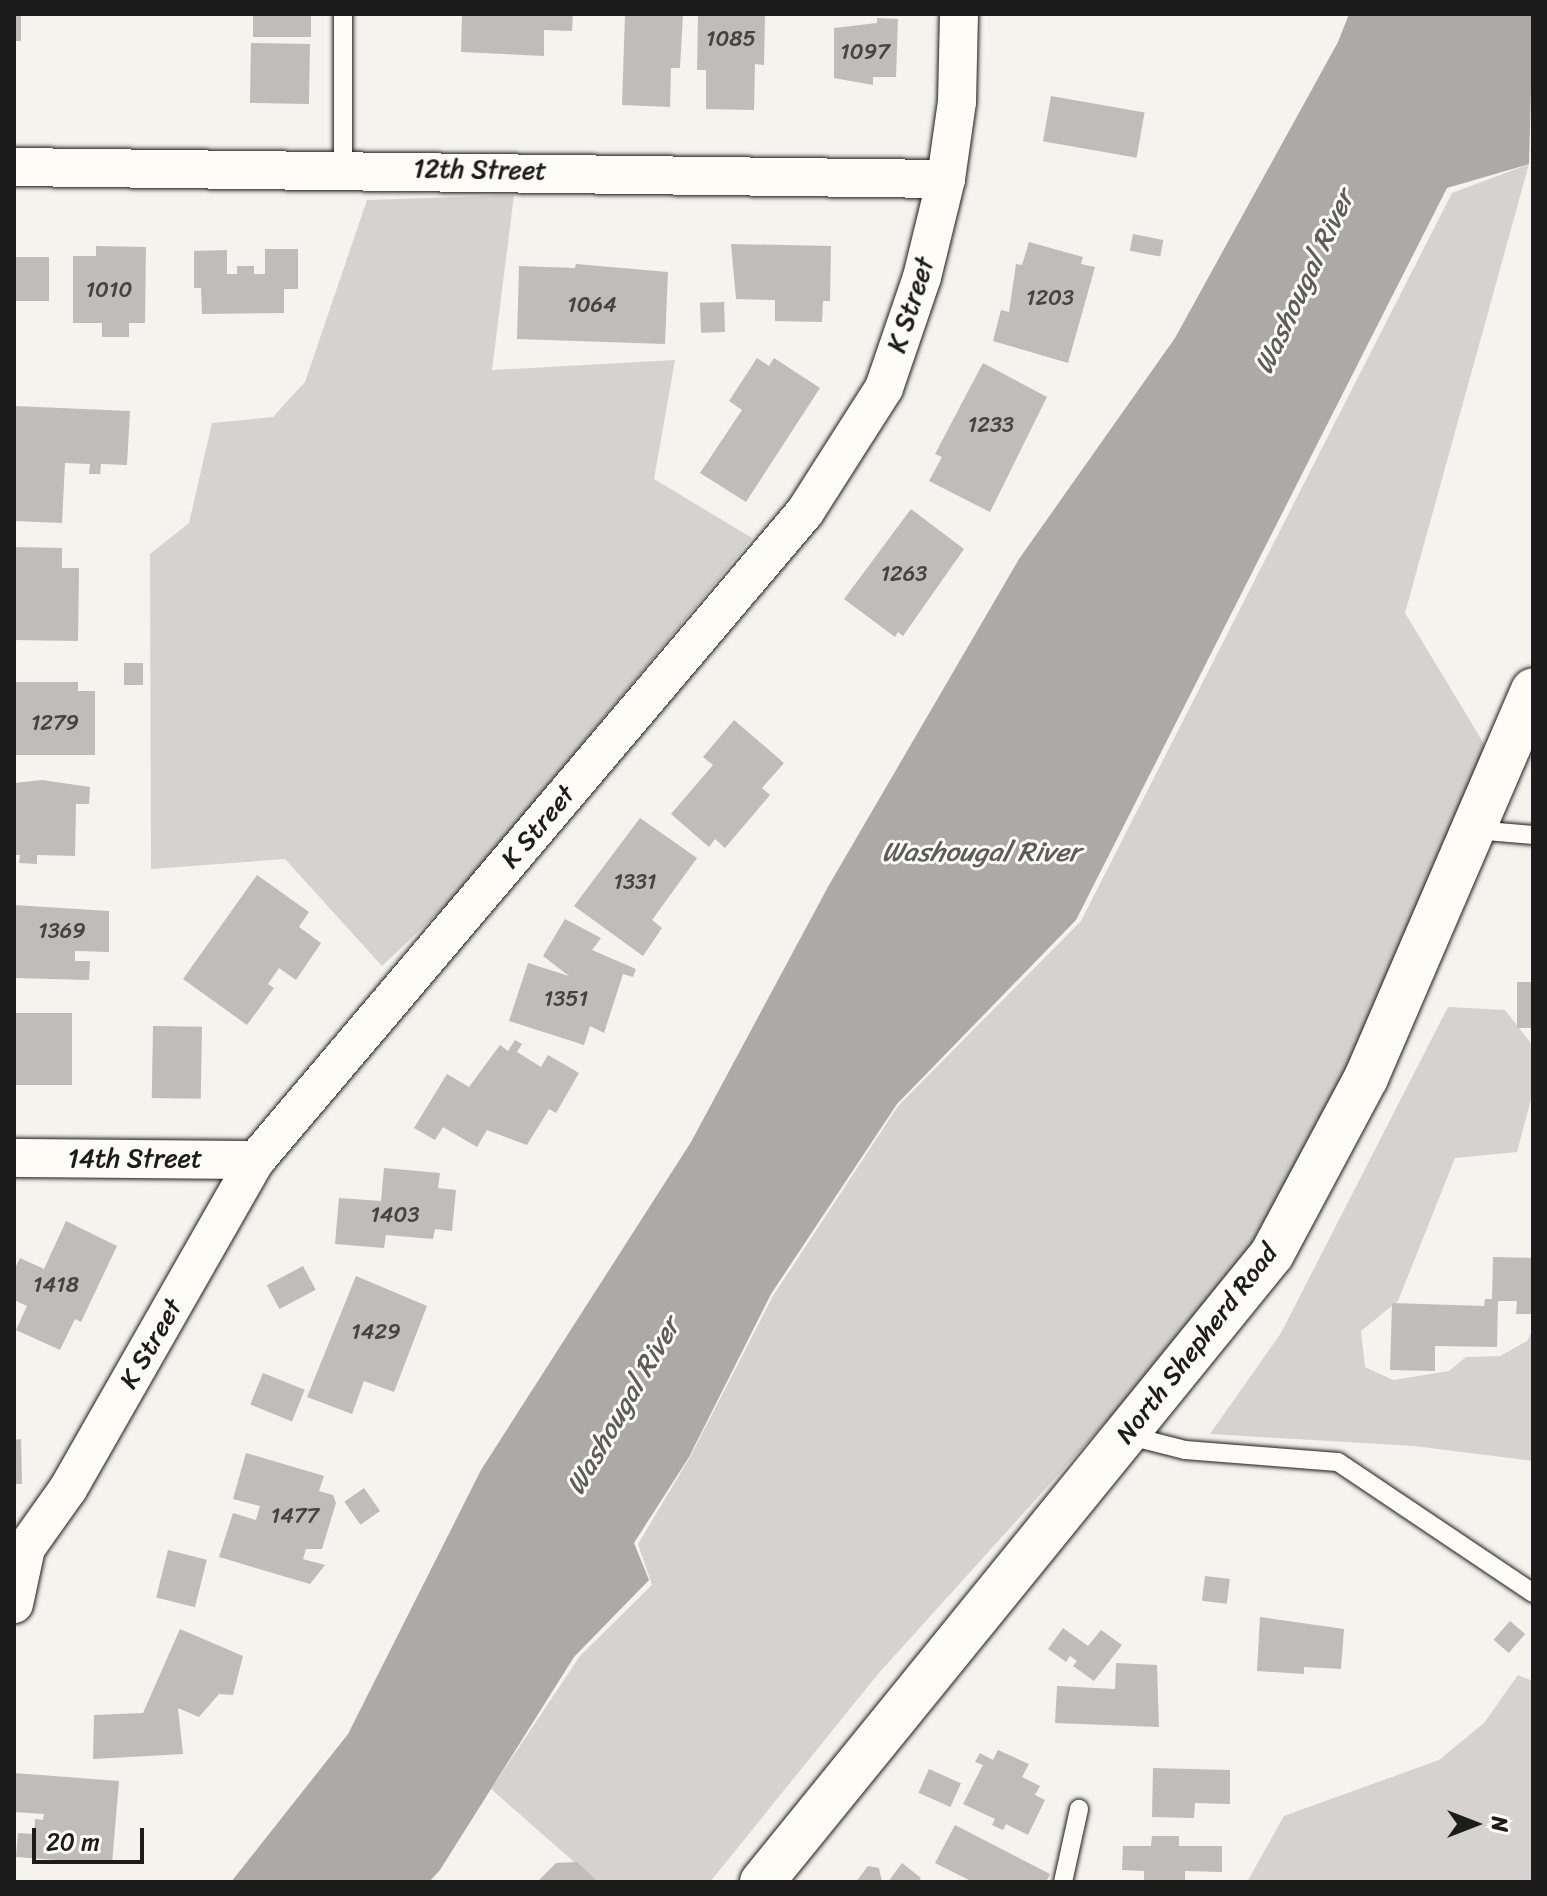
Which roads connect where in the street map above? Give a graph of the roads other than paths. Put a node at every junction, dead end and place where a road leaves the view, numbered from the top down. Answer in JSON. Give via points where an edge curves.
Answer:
{"nodes":[{"id":1,"x":343,"y":14,"type":"edge"},
{"id":2,"x":959,"y":14,"type":"edge"},
{"id":3,"x":14,"y":167,"type":"edge"},
{"id":4,"x":343,"y":167,"type":"junction"},
{"id":5,"x":946,"y":179,"type":"junction"},
{"id":6,"x":1533,"y":690,"type":"edge"},
{"id":7,"x":1475,"y":830,"type":"junction"},
{"id":8,"x":1533,"y":835,"type":"edge"},
{"id":9,"x":14,"y":1158,"type":"edge"},
{"id":10,"x":256,"y":1160,"type":"junction"},
{"id":11,"x":1126,"y":1435,"type":"junction"},
{"id":12,"x":20,"y":1550,"type":"edge"},
{"id":13,"x":1533,"y":1593,"type":"edge"},
{"id":14,"x":14,"y":1604,"type":"edge"},
{"id":15,"x":1079,"y":1809,"type":"dead end"},
{"id":16,"x":762,"y":1882,"type":"edge"},
{"id":17,"x":1063,"y":1882,"type":"edge"}],
"edges":[{"from":1,"to":4,"type":"lane"},
{"from":2,"to":5,"type":"street","name":"K Street","via":[[957,102]]},
{"from":3,"to":4,"type":"street","name":"12th Street"},
{"from":4,"to":5,"type":"street","name":"12th Street"},
{"from":5,"to":10,"type":"street","name":"K Street","via":[[922,277],[884,388],[805,512]]},
{"from":6,"to":7,"type":"street","name":"North Shepherd Road"},
{"from":7,"to":8,"type":"lane"},
{"from":7,"to":11,"type":"street","name":"North Shepherd Road","via":[[1366,1078],[1272,1254]]},
{"from":9,"to":10,"type":"street","name":"14th Street"},
{"from":10,"to":12,"type":"street","name":"K Street","via":[[68,1489]]},
{"from":11,"to":13,"type":"lane","via":[[1185,1450],[1338,1462]]},
{"from":11,"to":16,"type":"street","name":"North Shepherd Road"},
{"from":12,"to":14,"type":"street","name":"K Street"},
{"from":15,"to":17,"type":"lane"}]}
